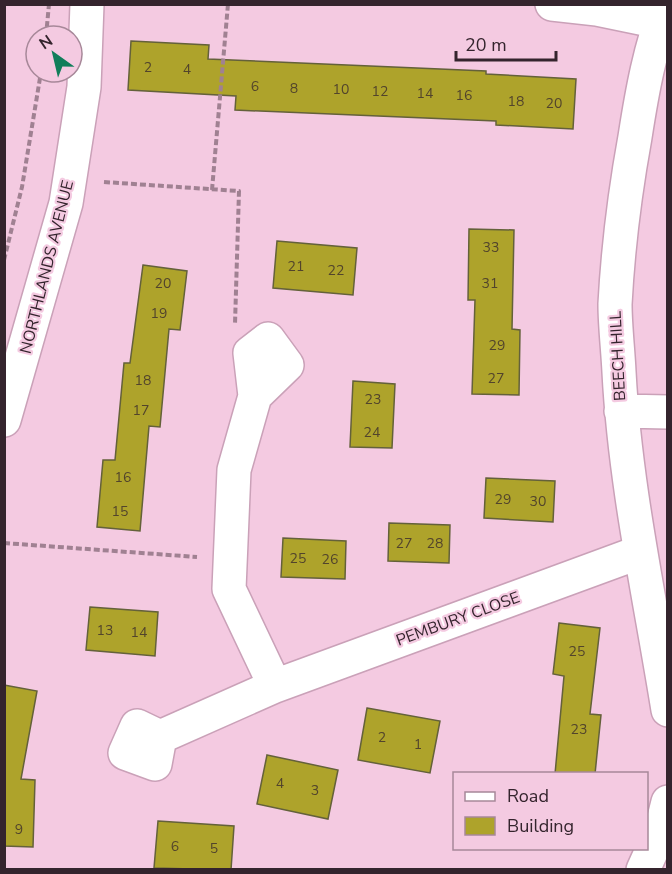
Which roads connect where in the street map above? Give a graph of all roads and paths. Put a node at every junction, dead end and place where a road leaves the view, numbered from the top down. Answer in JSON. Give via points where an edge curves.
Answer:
{"nodes":[{"id":1,"x":49,"y":4,"type":"edge"},
{"id":2,"x":87,"y":4,"type":"edge"},
{"id":3,"x":228,"y":4,"type":"edge"},
{"id":4,"x":552,"y":4,"type":"edge"},
{"id":5,"x":664,"y":13,"type":"edge"},
{"id":6,"x":47,"y":24,"type":"edge"},
{"id":7,"x":39,"y":84,"type":"edge"},
{"id":8,"x":70,"y":180,"type":"junction"},
{"id":9,"x":212,"y":190,"type":"junction"},
{"id":10,"x":4,"y":260,"type":"edge"},
{"id":11,"x":250,"y":353,"type":"joint"},
{"id":12,"x":621,"y":411,"type":"junction"},
{"id":13,"x":668,"y":412,"type":"edge"},
{"id":14,"x":4,"y":420,"type":"edge"},
{"id":15,"x":4,"y":543,"type":"edge"},
{"id":16,"x":640,"y":552,"type":"junction"},
{"id":17,"x":230,"y":560,"type":"junction"},
{"id":18,"x":275,"y":686,"type":"junction"},
{"id":19,"x":668,"y":710,"type":"edge"},
{"id":20,"x":160,"y":737,"type":"dead end"},
{"id":21,"x":668,"y":802,"type":"edge"},
{"id":22,"x":643,"y":870,"type":"edge"}],
"edges":[{"from":1,"to":6,"type":"path"},
{"from":2,"to":8,"type":"street","name":"NORTHLANDS AVENUE","via":[[84,87]]},
{"from":3,"to":9,"type":"path"},
{"from":4,"to":5,"type":"street"},
{"from":5,"to":12,"type":"street","name":"BEECH HILL","via":[[643,86],[626,186],[615,305]]},
{"from":7,"to":10,"type":"path"},
{"from":8,"to":9,"type":"path"},
{"from":8,"to":14,"type":"street","name":"NORTHLANDS AVENUE"},
{"from":9,"to":11,"type":"path","via":[[239,191],[235,331]]},
{"from":11,"to":17,"type":"street","via":[[255,396],[234,470]]},
{"from":12,"to":13,"type":"street"},
{"from":12,"to":16,"type":"street","name":"BEECH HILL"},
{"from":15,"to":17,"type":"path"},
{"from":16,"to":18,"type":"street","name":"PEMBURY CLOSE"},
{"from":16,"to":19,"type":"street","name":"BEECH HILL"},
{"from":17,"to":18,"type":"street","via":[[229,589]]},
{"from":18,"to":20,"type":"street","name":"PEMBURY CLOSE"},
{"from":21,"to":22,"type":"street","via":[[661,830]]}]}
